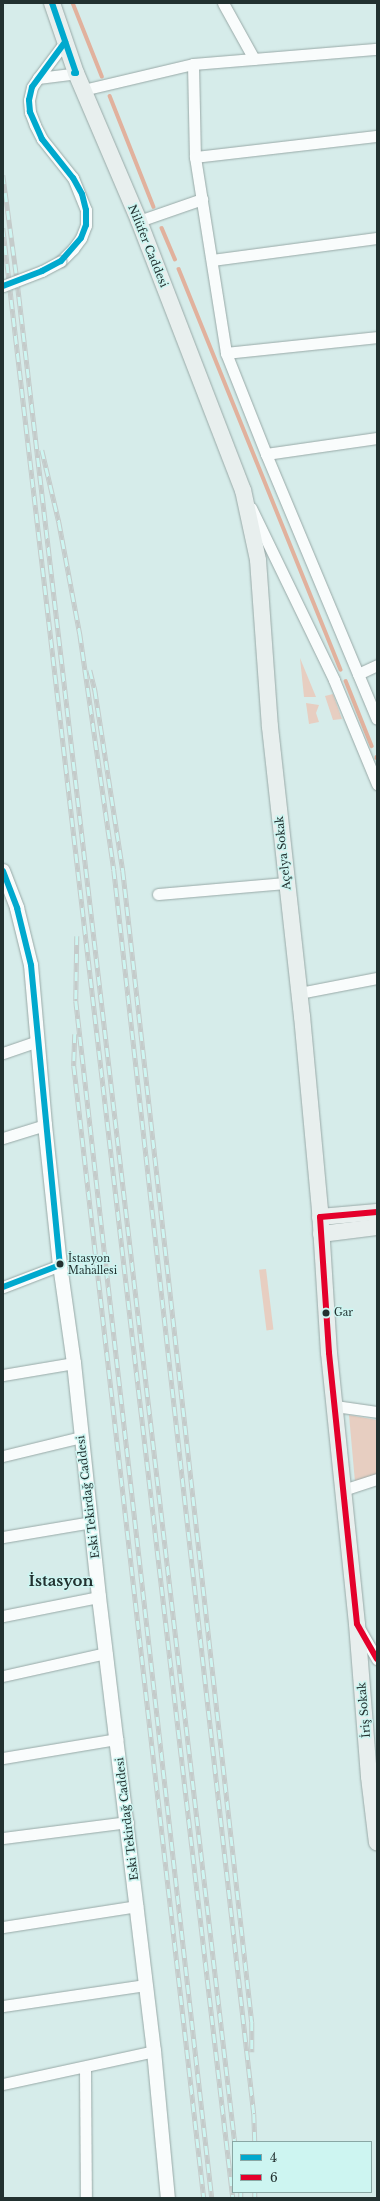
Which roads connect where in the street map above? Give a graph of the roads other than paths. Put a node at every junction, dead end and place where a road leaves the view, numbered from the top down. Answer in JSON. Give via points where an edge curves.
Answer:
{"nodes":[{"id":1,"x":52,"y":3,"type":"edge"},
{"id":2,"x":223,"y":3,"type":"edge"},
{"id":3,"x":65,"y":42,"type":"junction"},
{"id":4,"x":377,"y":49,"type":"edge"},
{"id":5,"x":254,"y":59,"type":"junction"},
{"id":6,"x":193,"y":64,"type":"junction"},
{"id":7,"x":76,"y":73,"type":"junction"},
{"id":8,"x":38,"y":78,"type":"junction"},
{"id":9,"x":83,"y":90,"type":"junction"},
{"id":10,"x":377,"y":136,"type":"edge"},
{"id":11,"x":195,"y":157,"type":"junction"},
{"id":12,"x":202,"y":199,"type":"junction"},
{"id":13,"x":139,"y":222,"type":"junction"},
{"id":14,"x":377,"y":238,"type":"edge"},
{"id":15,"x":212,"y":260,"type":"junction"},
{"id":16,"x":3,"y":286,"type":"edge"},
{"id":17,"x":377,"y":337,"type":"edge"},
{"id":18,"x":226,"y":353,"type":"junction"},
{"id":19,"x":377,"y":438,"type":"edge"},
{"id":20,"x":266,"y":454,"type":"junction"},
{"id":21,"x":243,"y":490,"type":"junction"},
{"id":22,"x":377,"y":665,"type":"edge"},
{"id":23,"x":358,"y":674,"type":"junction"},
{"id":24,"x":377,"y":719,"type":"edge"},
{"id":25,"x":377,"y":784,"type":"edge"},
{"id":26,"x":3,"y":871,"type":"edge"},
{"id":27,"x":286,"y":883,"type":"junction"},
{"id":28,"x":158,"y":894,"type":"dead end"},
{"id":29,"x":377,"y":978,"type":"edge"},
{"id":30,"x":299,"y":993,"type":"junction"},
{"id":31,"x":38,"y":1041,"type":"junction"},
{"id":32,"x":3,"y":1053,"type":"edge"},
{"id":33,"x":45,"y":1125,"type":"junction"},
{"id":34,"x":3,"y":1138,"type":"edge"},
{"id":35,"x":377,"y":1212,"type":"edge"},
{"id":36,"x":320,"y":1217,"type":"junction"},
{"id":37,"x":377,"y":1227,"type":"edge"},
{"id":38,"x":321,"y":1234,"type":"junction"},
{"id":39,"x":60,"y":1265,"type":"junction"},
{"id":40,"x":3,"y":1287,"type":"edge"},
{"id":41,"x":74,"y":1363,"type":"junction"},
{"id":42,"x":3,"y":1375,"type":"edge"},
{"id":43,"x":335,"y":1406,"type":"junction"},
{"id":44,"x":377,"y":1412,"type":"edge"},
{"id":45,"x":81,"y":1438,"type":"junction"},
{"id":46,"x":3,"y":1456,"type":"edge"},
{"id":47,"x":377,"y":1479,"type":"edge"},
{"id":48,"x":344,"y":1490,"type":"junction"},
{"id":49,"x":92,"y":1522,"type":"junction"},
{"id":50,"x":3,"y":1537,"type":"edge"},
{"id":51,"x":99,"y":1598,"type":"junction"},
{"id":52,"x":3,"y":1616,"type":"edge"},
{"id":53,"x":357,"y":1624,"type":"junction"},
{"id":54,"x":106,"y":1653,"type":"junction"},
{"id":55,"x":377,"y":1659,"type":"edge"},
{"id":56,"x":3,"y":1676,"type":"edge"},
{"id":57,"x":117,"y":1739,"type":"junction"},
{"id":58,"x":3,"y":1758,"type":"edge"},
{"id":59,"x":128,"y":1822,"type":"junction"},
{"id":60,"x":3,"y":1838,"type":"edge"},
{"id":61,"x":377,"y":1844,"type":"edge"},
{"id":62,"x":137,"y":1906,"type":"junction"},
{"id":63,"x":3,"y":1927,"type":"edge"},
{"id":64,"x":145,"y":1985,"type":"junction"},
{"id":65,"x":3,"y":2006,"type":"edge"},
{"id":66,"x":154,"y":2051,"type":"junction"},
{"id":67,"x":86,"y":2068,"type":"junction"},
{"id":68,"x":3,"y":2084,"type":"edge"},
{"id":69,"x":86,"y":2198,"type":"edge"},
{"id":70,"x":168,"y":2198,"type":"edge"}],
"edges":[{"from":1,"to":3,"type":"main road","name":"Nilüfer Caddesi"},
{"from":2,"to":5,"type":"street"},
{"from":3,"to":7,"type":"main road","name":"Nilüfer Caddesi"},
{"from":3,"to":8,"type":"street"},
{"from":4,"to":5,"type":"street"},
{"from":5,"to":6,"type":"street"},
{"from":6,"to":9,"type":"street"},
{"from":6,"to":11,"type":"street"},
{"from":7,"to":8,"type":"street"},
{"from":7,"to":9,"type":"main road","name":"Nilüfer Caddesi"},
{"from":8,"to":16,"type":"street","bridge":true,"via":[[32,87],[29,100],[35,126],[42,139],[73,178],[86,210],[86,225],[81,238],[61,260],[42,271]]},
{"from":9,"to":13,"type":"main road","name":"Nilüfer Caddesi"},
{"from":10,"to":11,"type":"street"},
{"from":11,"to":12,"type":"street"},
{"from":12,"to":13,"type":"street"},
{"from":12,"to":15,"type":"street"},
{"from":13,"to":21,"type":"main road","name":"Nilüfer Caddesi"},
{"from":14,"to":15,"type":"street"},
{"from":15,"to":18,"type":"street"},
{"from":17,"to":18,"type":"street"},
{"from":18,"to":20,"type":"street"},
{"from":19,"to":20,"type":"street"},
{"from":20,"to":23,"type":"street"},
{"from":21,"to":25,"type":"street","via":[[334,680]]},
{"from":21,"to":27,"type":"main road","name":"Açelya Sokak","via":[[258,560],[270,727]]},
{"from":22,"to":23,"type":"street"},
{"from":23,"to":24,"type":"street"},
{"from":26,"to":31,"type":"street","name":"Eski Tekirdağ Caddesi","via":[[17,908],[32,965]]},
{"from":27,"to":28,"type":"street"},
{"from":27,"to":30,"type":"main road","name":"Açelya Sokak"},
{"from":29,"to":30,"type":"street"},
{"from":30,"to":36,"type":"main road","name":"Açelya Sokak"},
{"from":31,"to":32,"type":"street"},
{"from":31,"to":33,"type":"street","name":"Eski Tekirdağ Caddesi"},
{"from":33,"to":34,"type":"street"},
{"from":33,"to":39,"type":"street","name":"Eski Tekirdağ Caddesi"},
{"from":35,"to":36,"type":"main road"},
{"from":36,"to":38,"type":"main road","name":"Açelya Sokak"},
{"from":37,"to":38,"type":"main road"},
{"from":38,"to":43,"type":"main road","name":"Açelya Sokak"},
{"from":39,"to":40,"type":"street"},
{"from":39,"to":41,"type":"street","name":"Eski Tekirdağ Caddesi"},
{"from":41,"to":42,"type":"street"},
{"from":41,"to":45,"type":"street","name":"Eski Tekirdağ Caddesi"},
{"from":43,"to":44,"type":"street"},
{"from":43,"to":48,"type":"main road","name":"İriş Sokak"},
{"from":45,"to":46,"type":"street"},
{"from":45,"to":49,"type":"street","name":"Eski Tekirdağ Caddesi"},
{"from":47,"to":48,"type":"street"},
{"from":48,"to":53,"type":"main road","name":"İriş Sokak"},
{"from":49,"to":50,"type":"street"},
{"from":49,"to":51,"type":"street","name":"Eski Tekirdağ Caddesi"},
{"from":51,"to":52,"type":"street"},
{"from":51,"to":54,"type":"street","name":"Eski Tekirdağ Caddesi"},
{"from":53,"to":55,"type":"street"},
{"from":53,"to":61,"type":"main road","name":"İriş Sokak"},
{"from":54,"to":56,"type":"street"},
{"from":54,"to":57,"type":"street","name":"Eski Tekirdağ Caddesi"},
{"from":57,"to":58,"type":"street"},
{"from":57,"to":59,"type":"street","name":"Eski Tekirdağ Caddesi"},
{"from":59,"to":60,"type":"street"},
{"from":59,"to":62,"type":"street","name":"Eski Tekirdağ Caddesi"},
{"from":62,"to":63,"type":"street"},
{"from":62,"to":64,"type":"street","name":"Eski Tekirdağ Caddesi"},
{"from":64,"to":65,"type":"street"},
{"from":64,"to":66,"type":"street","name":"Eski Tekirdağ Caddesi"},
{"from":66,"to":67,"type":"street"},
{"from":66,"to":70,"type":"street","name":"Eski Tekirdağ Caddesi"},
{"from":67,"to":68,"type":"street"},
{"from":67,"to":69,"type":"street"}]}
